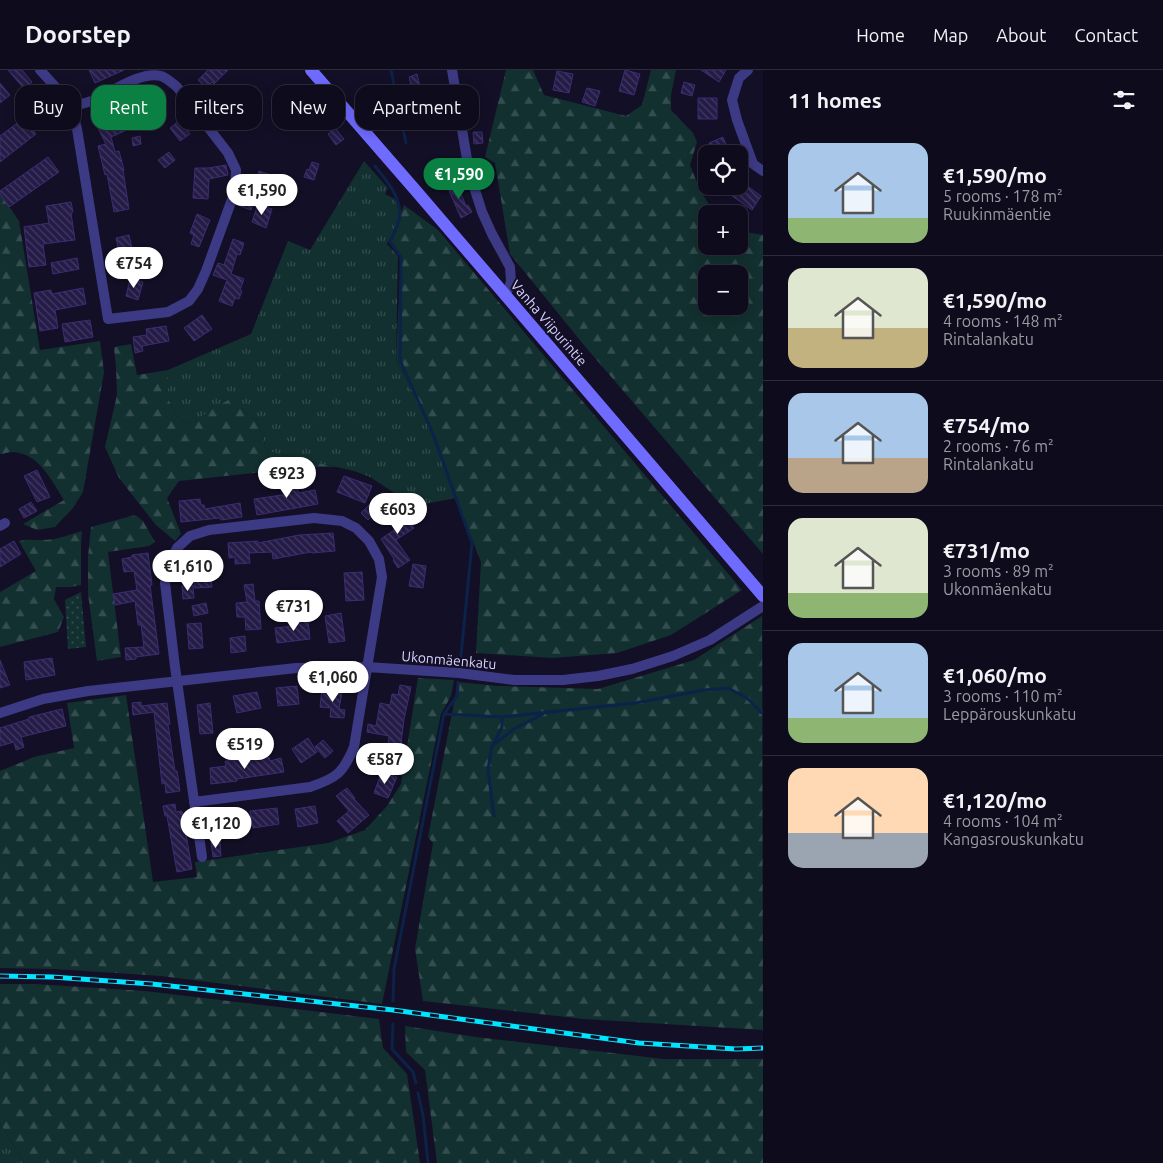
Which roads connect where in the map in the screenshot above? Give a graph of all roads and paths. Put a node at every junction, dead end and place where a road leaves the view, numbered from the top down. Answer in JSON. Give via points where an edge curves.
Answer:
{"nodes":[{"id":1,"x":40,"y":70,"type":"edge"},
{"id":2,"x":310,"y":70,"type":"edge"},
{"id":3,"x":452,"y":70,"type":"edge"},
{"id":4,"x":748,"y":70,"type":"edge"},
{"id":5,"x":54,"y":85,"type":"edge"},
{"id":6,"x":71,"y":107,"type":"joint"},
{"id":7,"x":763,"y":171,"type":"edge"},
{"id":8,"x":505,"y":294,"type":"junction"},
{"id":9,"x":763,"y":596,"type":"edge"},
{"id":10,"x":763,"y":606,"type":"edge"},
{"id":11,"x":367,"y":667,"type":"junction"},
{"id":12,"x":177,"y":680,"type":"junction"},
{"id":13,"x":0,"y":713,"type":"edge"},
{"id":14,"x":194,"y":802,"type":"junction"},
{"id":15,"x":202,"y":858,"type":"dead end"}],
"edges":[{"from":1,"to":5,"type":"street"},
{"from":2,"to":8,"type":"street","name":"Vanha Viipurintie"},
{"from":3,"to":8,"type":"street","via":[[469,171],[482,212],[510,267],[511,281]]},
{"from":4,"to":7,"type":"street","via":[[739,78],[732,100],[753,164]]},
{"from":6,"to":6,"type":"street","via":[[108,319],[168,312],[189,301],[206,271],[235,191],[236,170],[228,153],[177,87],[161,76],[135,80]]},
{"from":8,"to":9,"type":"street","name":"Vanha Viipurintie"},
{"from":10,"to":11,"type":"street","name":"Ukonmäenkatu","via":[[710,640],[680,653],[598,676],[514,680]]},
{"from":11,"to":12,"type":"street","name":"Ukonmäenkatu","via":[[296,668]]},
{"from":11,"to":12,"type":"street","via":[[382,577],[379,559],[369,541],[356,528],[342,521],[314,518],[209,530],[190,536],[177,548],[169,563],[165,583]]},
{"from":11,"to":14,"type":"street","via":[[354,747],[338,775],[310,787]]},
{"from":12,"to":13,"type":"street","name":"Ukonmäenkatu","via":[[44,699]]},
{"from":12,"to":14,"type":"street"},
{"from":14,"to":15,"type":"street"}]}
